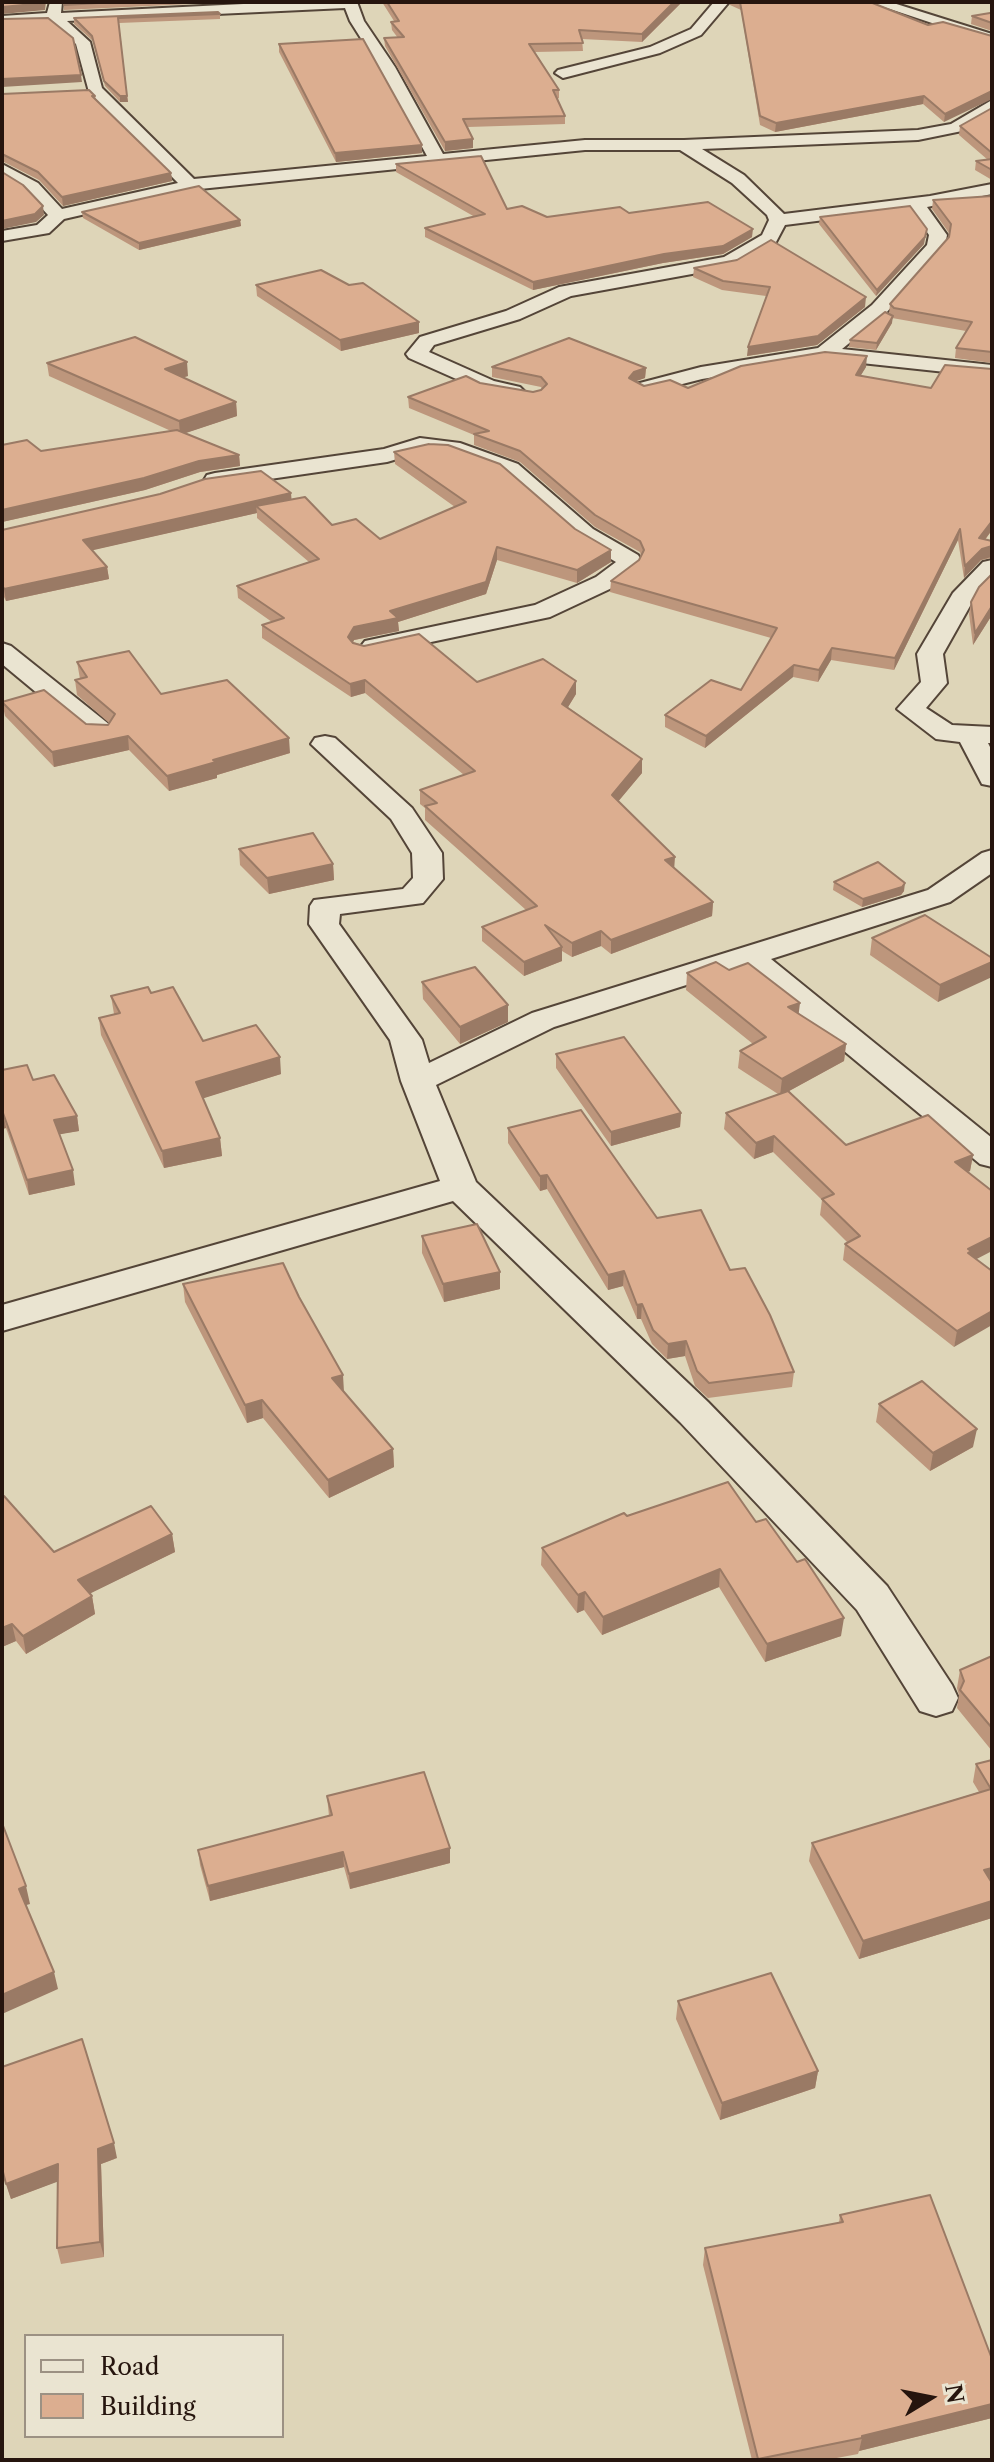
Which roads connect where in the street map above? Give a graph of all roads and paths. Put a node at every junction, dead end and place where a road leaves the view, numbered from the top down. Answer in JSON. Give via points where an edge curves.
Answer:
{"nodes":[{"id":1,"x":722,"y":2,"type":"edge"},
{"id":2,"x":876,"y":2,"type":"edge"},
{"id":3,"x":55,"y":9,"type":"edge"},
{"id":4,"x":2,"y":20,"type":"edge"},
{"id":5,"x":992,"y":39,"type":"edge"},
{"id":6,"x":563,"y":73,"type":"dead end"},
{"id":7,"x":992,"y":105,"type":"edge"},
{"id":8,"x":684,"y":145,"type":"junction"},
{"id":9,"x":439,"y":162,"type":"junction"},
{"id":10,"x":2,"y":169,"type":"edge"},
{"id":11,"x":190,"y":185,"type":"junction"},
{"id":12,"x":992,"y":189,"type":"edge"},
{"id":13,"x":916,"y":203,"type":"junction"},
{"id":14,"x":58,"y":215,"type":"junction"},
{"id":15,"x":778,"y":220,"type":"junction"},
{"id":16,"x":2,"y":236,"type":"edge"},
{"id":17,"x":824,"y":353,"type":"junction"},
{"id":18,"x":992,"y":371,"type":"edge"},
{"id":19,"x":643,"y":388,"type":"edge"},
{"id":20,"x":533,"y":394,"type":"edge"},
{"id":21,"x":189,"y":486,"type":"edge"},
{"id":22,"x":992,"y":567,"type":"edge"},
{"id":23,"x":364,"y":648,"type":"edge"},
{"id":24,"x":2,"y":651,"type":"edge"},
{"id":25,"x":100,"y":731,"type":"edge"},
{"id":26,"x":982,"y":736,"type":"edge"},
{"id":27,"x":325,"y":744,"type":"dead end"},
{"id":28,"x":992,"y":778,"type":"edge"},
{"id":29,"x":992,"y":859,"type":"edge"},
{"id":30,"x":748,"y":956,"type":"junction"},
{"id":31,"x":418,"y":1081,"type":"junction"},
{"id":32,"x":992,"y":1156,"type":"edge"},
{"id":33,"x":460,"y":1187,"type":"junction"},
{"id":34,"x":2,"y":1318,"type":"edge"},
{"id":35,"x":936,"y":1698,"type":"dead end"}],
"edges":[{"from":1,"to":6,"type":"street","via":[[696,32],[636,56]]},
{"from":2,"to":5,"type":"street"},
{"from":3,"to":4,"type":"street"},
{"from":3,"to":9,"type":"street","via":[[351,3]]},
{"from":3,"to":11,"type":"street","via":[[83,42],[87,90]]},
{"from":7,"to":8,"type":"street","via":[[956,128],[918,135]]},
{"from":8,"to":9,"type":"street","via":[[585,145]]},
{"from":8,"to":15,"type":"street","via":[[738,179]]},
{"from":9,"to":11,"type":"street"},
{"from":10,"to":14,"type":"street","via":[[32,187]]},
{"from":11,"to":14,"type":"street"},
{"from":12,"to":13,"type":"street"},
{"from":13,"to":15,"type":"street"},
{"from":13,"to":17,"type":"street","via":[[938,235],[936,246],[879,309]]},
{"from":14,"to":16,"type":"street","via":[[43,229]]},
{"from":15,"to":20,"type":"street","via":[[770,238],[729,262],[566,291],[513,315],[427,341],[416,354],[488,386]]},
{"from":17,"to":18,"type":"street"},
{"from":17,"to":19,"type":"street"},
{"from":21,"to":23,"type":"street","via":[[387,455],[420,445],[452,448],[510,469],[585,534],[629,560],[605,582],[541,612]]},
{"from":22,"to":26,"type":"street","via":[[965,593],[930,654],[934,683],[910,709],[946,733]]},
{"from":24,"to":25,"type":"street"},
{"from":26,"to":28,"type":"street"},
{"from":27,"to":31,"type":"street","via":[[402,814],[427,853],[428,879],[412,897],[325,906],[324,924],[406,1040]]},
{"from":29,"to":30,"type":"street","via":[[939,896]]},
{"from":30,"to":31,"type":"street","via":[[543,1020]]},
{"from":30,"to":32,"type":"street"},
{"from":31,"to":33,"type":"street"},
{"from":33,"to":34,"type":"street"},
{"from":33,"to":35,"type":"street","via":[[694,1412],[872,1598]]}]}
